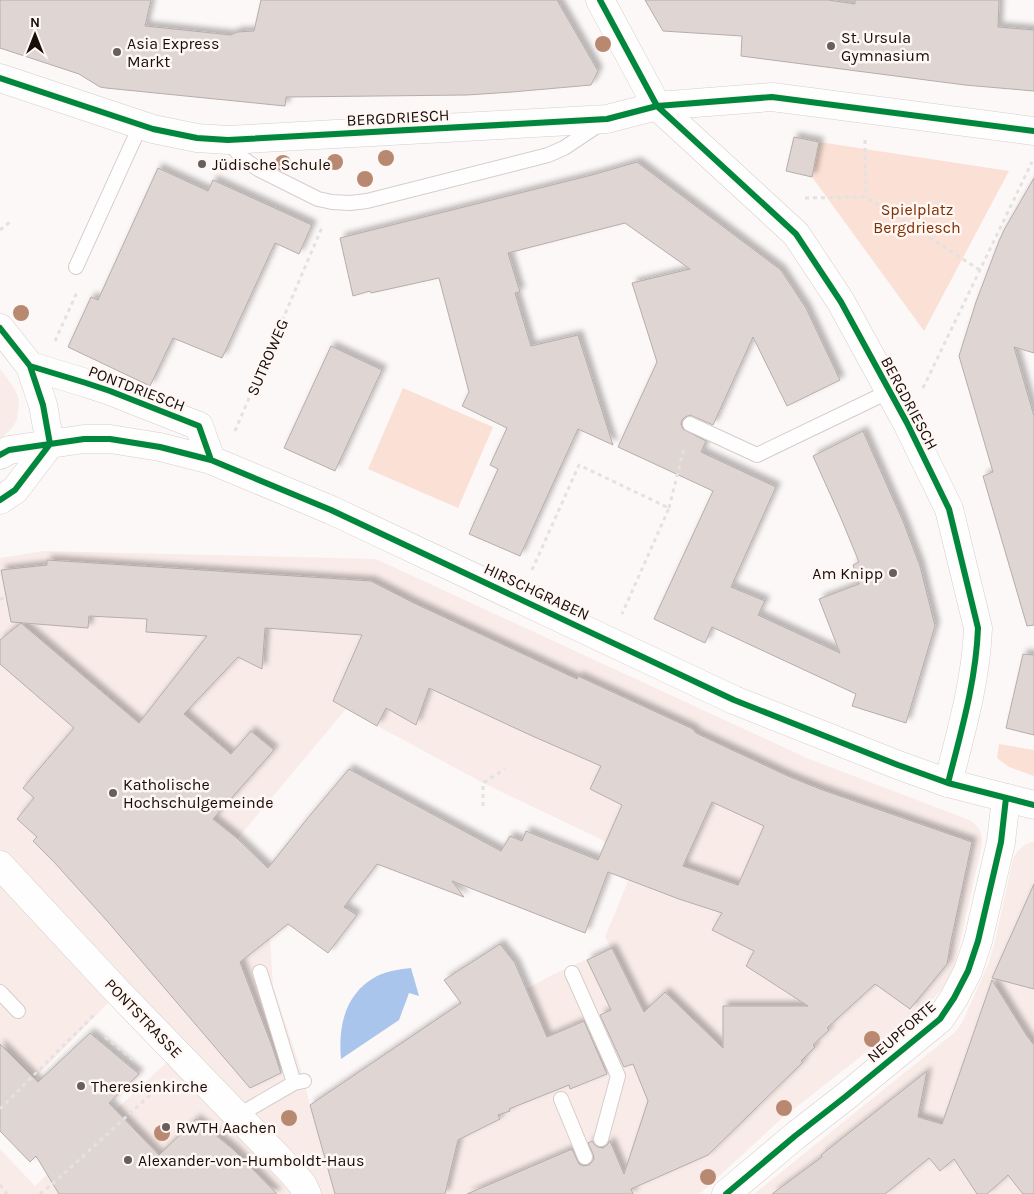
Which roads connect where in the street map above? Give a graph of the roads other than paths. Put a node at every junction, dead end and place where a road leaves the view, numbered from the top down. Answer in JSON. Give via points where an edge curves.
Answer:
{"nodes":[{"id":1,"x":600,"y":0,"type":"edge"},
{"id":2,"x":0,"y":78,"type":"edge"},
{"id":3,"x":657,"y":106,"type":"junction"},
{"id":4,"x":607,"y":120,"type":"junction"},
{"id":5,"x":141,"y":124,"type":"junction"},
{"id":6,"x":1034,"y":131,"type":"edge"},
{"id":7,"x":228,"y":140,"type":"junction"},
{"id":8,"x":76,"y":267,"type":"dead end"},
{"id":9,"x":0,"y":328,"type":"edge"},
{"id":10,"x":30,"y":366,"type":"junction"},
{"id":11,"x":890,"y":391,"type":"junction"},
{"id":12,"x":690,"y":424,"type":"road end"},
{"id":13,"x":50,"y":444,"type":"junction"},
{"id":14,"x":0,"y":455,"type":"edge"},
{"id":15,"x":216,"y":462,"type":"junction"},
{"id":16,"x":0,"y":500,"type":"edge"},
{"id":17,"x":948,"y":783,"type":"junction"},
{"id":18,"x":1006,"y":798,"type":"junction"},
{"id":19,"x":1034,"y":805,"type":"edge"},
{"id":20,"x":0,"y":865,"type":"edge"},
{"id":21,"x":260,"y":972,"type":"dead end"},
{"id":22,"x":572,"y":973,"type":"dead end"},
{"id":23,"x":0,"y":992,"type":"edge"},
{"id":24,"x":18,"y":1011,"type":"dead end"},
{"id":25,"x":561,"y":1100,"type":"dead end"},
{"id":26,"x":237,"y":1116,"type":"junction"},
{"id":27,"x":600,"y":1139,"type":"dead end"},
{"id":28,"x":585,"y":1156,"type":"dead end"},
{"id":29,"x":307,"y":1194,"type":"edge"},
{"id":30,"x":726,"y":1194,"type":"edge"}],
"edges":[{"from":1,"to":3,"type":"street"},
{"from":2,"to":5,"type":"street"},
{"from":3,"to":4,"type":"street","name":"BERGDRIESCH"},
{"from":3,"to":6,"type":"street","name":"BERGDRIESCH","via":[[772,98]]},
{"from":3,"to":11,"type":"street","name":"BERGDRIESCH","via":[[796,234],[841,302]]},
{"from":4,"to":7,"type":"street","name":"BERGDRIESCH"},
{"from":4,"to":7,"type":"lane","name":"BERGDRIESCH","via":[[564,148],[548,154],[350,203],[318,198],[258,169],[241,157]]},
{"from":5,"to":7,"type":"street","name":"BERGDRIESCH","via":[[197,138]]},
{"from":5,"to":8,"type":"lane"},
{"from":9,"to":10,"type":"street"},
{"from":10,"to":13,"type":"street","via":[[43,405]]},
{"from":10,"to":15,"type":"street","name":"PONTDRIESCH","via":[[110,391],[199,426]]},
{"from":11,"to":12,"type":"lane","via":[[757,455]]},
{"from":11,"to":17,"type":"street","name":"BERGDRIESCH","via":[[949,509],[978,628],[968,702]]},
{"from":13,"to":14,"type":"street","name":"HIRSCHGRABEN","via":[[9,450]]},
{"from":13,"to":15,"type":"street","name":"HIRSCHGRABEN","via":[[110,439],[160,446]]},
{"from":13,"to":16,"type":"street","via":[[15,490]]},
{"from":15,"to":17,"type":"street","name":"HIRSCHGRABEN","via":[[330,510],[734,700]]},
{"from":17,"to":18,"type":"street","name":"HIRSCHGRABEN"},
{"from":18,"to":19,"type":"street","name":"HIRSCHGRABEN"},
{"from":18,"to":30,"type":"street","name":"NEUPFORTE","via":[[1000,842],[978,941],[968,971],[940,1019]]},
{"from":20,"to":26,"type":"street","name":"PONTSTRASSE"},
{"from":21,"to":26,"type":"lane","via":[[299,1082]]},
{"from":22,"to":27,"type":"lane","via":[[618,1076]]},
{"from":23,"to":24,"type":"lane"},
{"from":25,"to":28,"type":"lane"},
{"from":26,"to":29,"type":"street","name":"PONTSTRASSE","via":[[292,1171]]}]}
